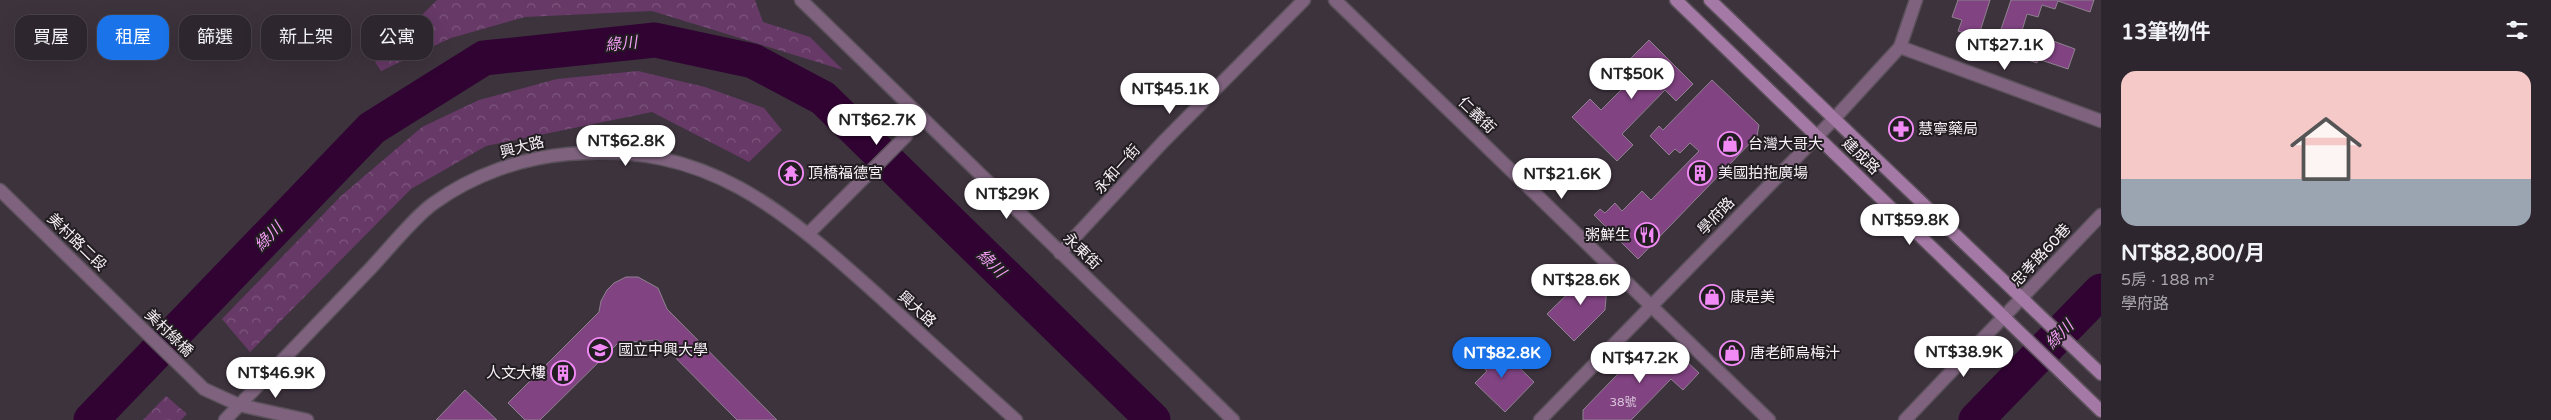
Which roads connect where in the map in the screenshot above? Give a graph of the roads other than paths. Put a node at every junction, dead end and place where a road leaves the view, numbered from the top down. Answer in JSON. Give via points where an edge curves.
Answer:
{"nodes":[{"id":1,"x":801,"y":0,"type":"edge"},
{"id":2,"x":1304,"y":0,"type":"edge"},
{"id":3,"x":1335,"y":0,"type":"edge"},
{"id":4,"x":1676,"y":0,"type":"edge"},
{"id":5,"x":1710,"y":0,"type":"edge"},
{"id":6,"x":1916,"y":0,"type":"edge"},
{"id":7,"x":1900,"y":46,"type":"junction"},
{"id":8,"x":1834,"y":120,"type":"junction"},
{"id":9,"x":2101,"y":121,"type":"edge"},
{"id":10,"x":906,"y":136,"type":"dead end"},
{"id":11,"x":1817,"y":136,"type":"junction"},
{"id":12,"x":0,"y":190,"type":"edge"},
{"id":13,"x":2101,"y":215,"type":"edge"},
{"id":14,"x":809,"y":233,"type":"junction"},
{"id":15,"x":1060,"y":253,"type":"junction"},
{"id":16,"x":2022,"y":299,"type":"junction"},
{"id":17,"x":1651,"y":306,"type":"junction"},
{"id":18,"x":2004,"y":317,"type":"junction"},
{"id":19,"x":130,"y":318,"type":"joint"},
{"id":20,"x":2101,"y":374,"type":"edge"},
{"id":21,"x":239,"y":405,"type":"junction"},
{"id":22,"x":2101,"y":411,"type":"edge"},
{"id":23,"x":225,"y":420,"type":"edge"},
{"id":24,"x":307,"y":420,"type":"edge"},
{"id":25,"x":1016,"y":420,"type":"edge"},
{"id":26,"x":1233,"y":420,"type":"edge"},
{"id":27,"x":1540,"y":420,"type":"edge"},
{"id":28,"x":1769,"y":420,"type":"edge"},
{"id":29,"x":1905,"y":420,"type":"edge"}],
"edges":[{"from":1,"to":15,"type":"street","name":"永東街"},
{"from":2,"to":15,"type":"street","name":"永和一街","via":[[1163,142]]},
{"from":3,"to":17,"type":"street","name":"仁義街"},
{"from":4,"to":11,"type":"street","name":"建成路"},
{"from":5,"to":8,"type":"street","name":"建成路"},
{"from":6,"to":7,"type":"street","name":"學府路"},
{"from":7,"to":8,"type":"street","name":"學府路"},
{"from":7,"to":9,"type":"street"},
{"from":8,"to":11,"type":"street","name":"學府路"},
{"from":8,"to":16,"type":"street","name":"建成路"},
{"from":10,"to":14,"type":"street"},
{"from":11,"to":17,"type":"street","name":"學府路"},
{"from":11,"to":18,"type":"street","name":"建成路"},
{"from":12,"to":19,"type":"street","name":"美村路二段"},
{"from":13,"to":16,"type":"street","name":"忠孝路60巷"},
{"from":14,"to":21,"type":"street","name":"興大路","via":[[730,182],[675,161],[646,155],[588,152],[541,158],[506,167],[480,177],[432,204]]},
{"from":14,"to":25,"type":"street","name":"興大路"},
{"from":15,"to":26,"type":"street","name":"永東街"},
{"from":16,"to":18,"type":"street","name":"忠孝路60巷"},
{"from":16,"to":20,"type":"street","name":"建成路"},
{"from":17,"to":27,"type":"street","name":"學府路"},
{"from":17,"to":28,"type":"street","name":"仁義街"},
{"from":18,"to":22,"type":"street","name":"建成路"},
{"from":18,"to":29,"type":"street","name":"忠孝路60巷"},
{"from":19,"to":21,"type":"street","name":"美村綠橋","via":[[204,389]]},
{"from":21,"to":23,"type":"street","name":"興大路"},
{"from":21,"to":24,"type":"street"}]}
